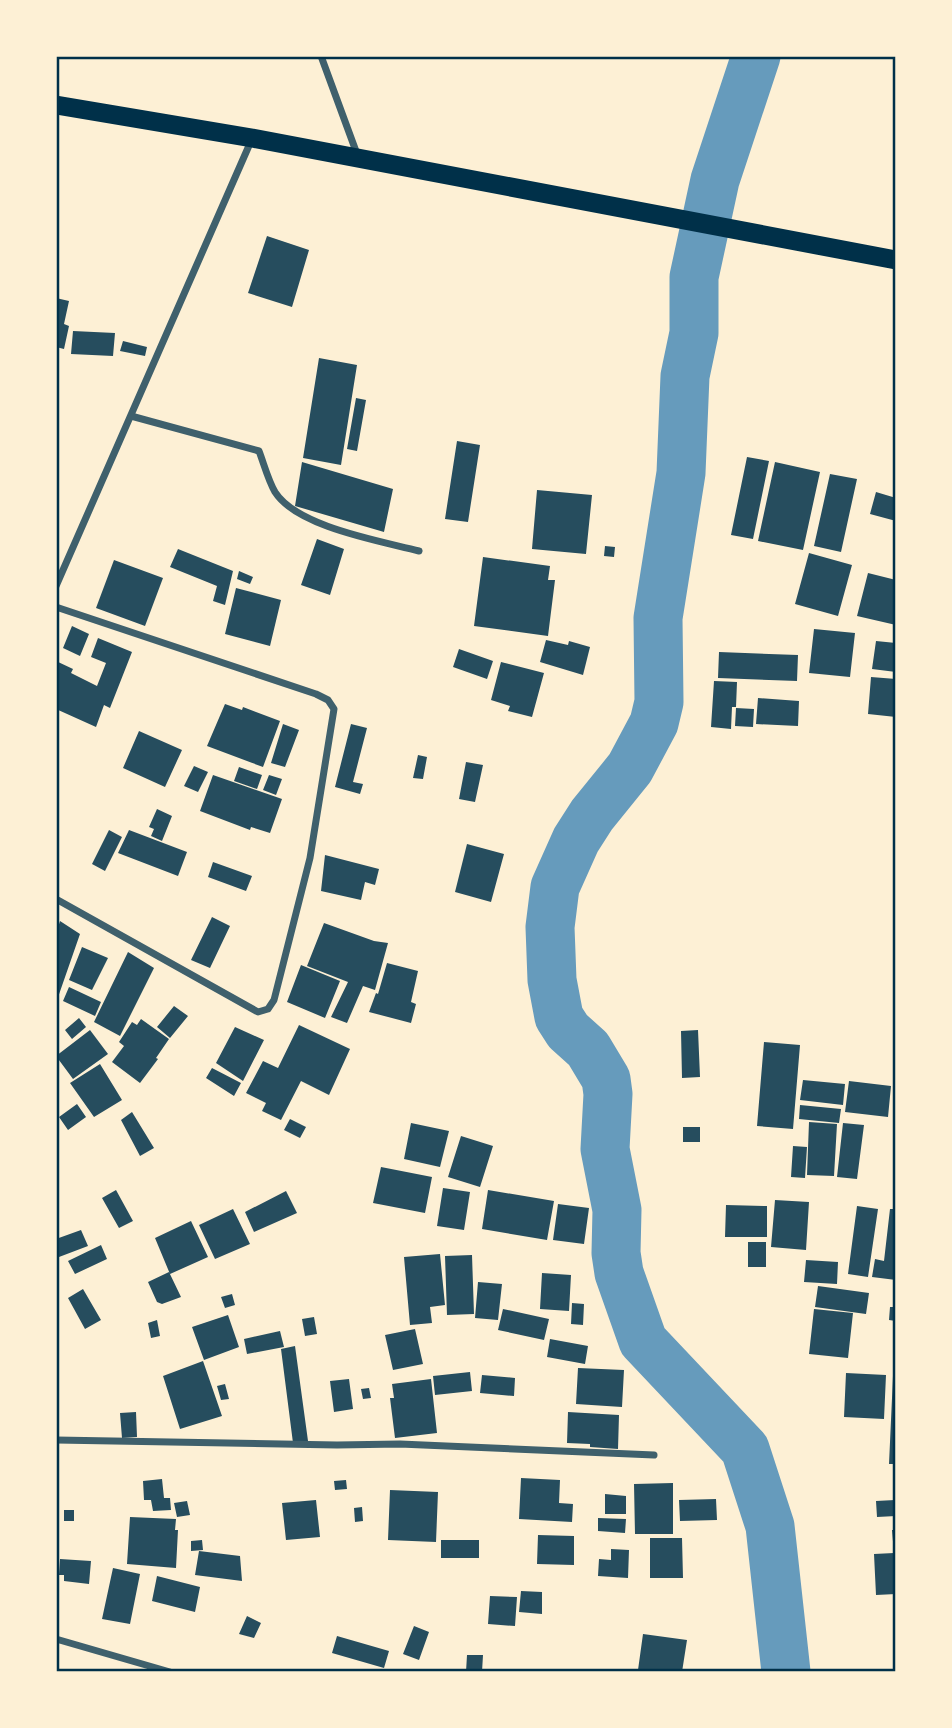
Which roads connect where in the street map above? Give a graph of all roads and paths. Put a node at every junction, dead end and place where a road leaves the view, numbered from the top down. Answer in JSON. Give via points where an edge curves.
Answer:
{"nodes":[{"id":1,"x":321,"y":56,"type":"edge"},
{"id":2,"x":56,"y":105,"type":"edge"},
{"id":3,"x":252,"y":138,"type":"junction"},
{"id":4,"x":359,"y":158,"type":"junction"},
{"id":5,"x":896,"y":260,"type":"edge"},
{"id":6,"x":131,"y":416,"type":"junction"},
{"id":7,"x":419,"y":551,"type":"dead end"},
{"id":8,"x":56,"y":586,"type":"edge"},
{"id":9,"x":56,"y":607,"type":"edge"},
{"id":10,"x":56,"y":899,"type":"edge"},
{"id":11,"x":56,"y":1440,"type":"edge"},
{"id":12,"x":654,"y":1455,"type":"dead end"},
{"id":13,"x":56,"y":1639,"type":"edge"},
{"id":14,"x":170,"y":1672,"type":"edge"}],
"edges":[{"from":1,"to":4,"type":"street"},
{"from":2,"to":3,"type":"highway"},
{"from":3,"to":4,"type":"highway"},
{"from":3,"to":6,"type":"street"},
{"from":4,"to":5,"type":"highway"},
{"from":6,"to":7,"type":"street","via":[[259,451],[276,493],[301,515],[334,529]]},
{"from":6,"to":8,"type":"street"},
{"from":9,"to":10,"type":"street","via":[[316,694],[334,709],[310,858],[268,1009],[258,1012]]},
{"from":11,"to":12,"type":"street","via":[[400,1444]]},
{"from":13,"to":14,"type":"street"}]}
